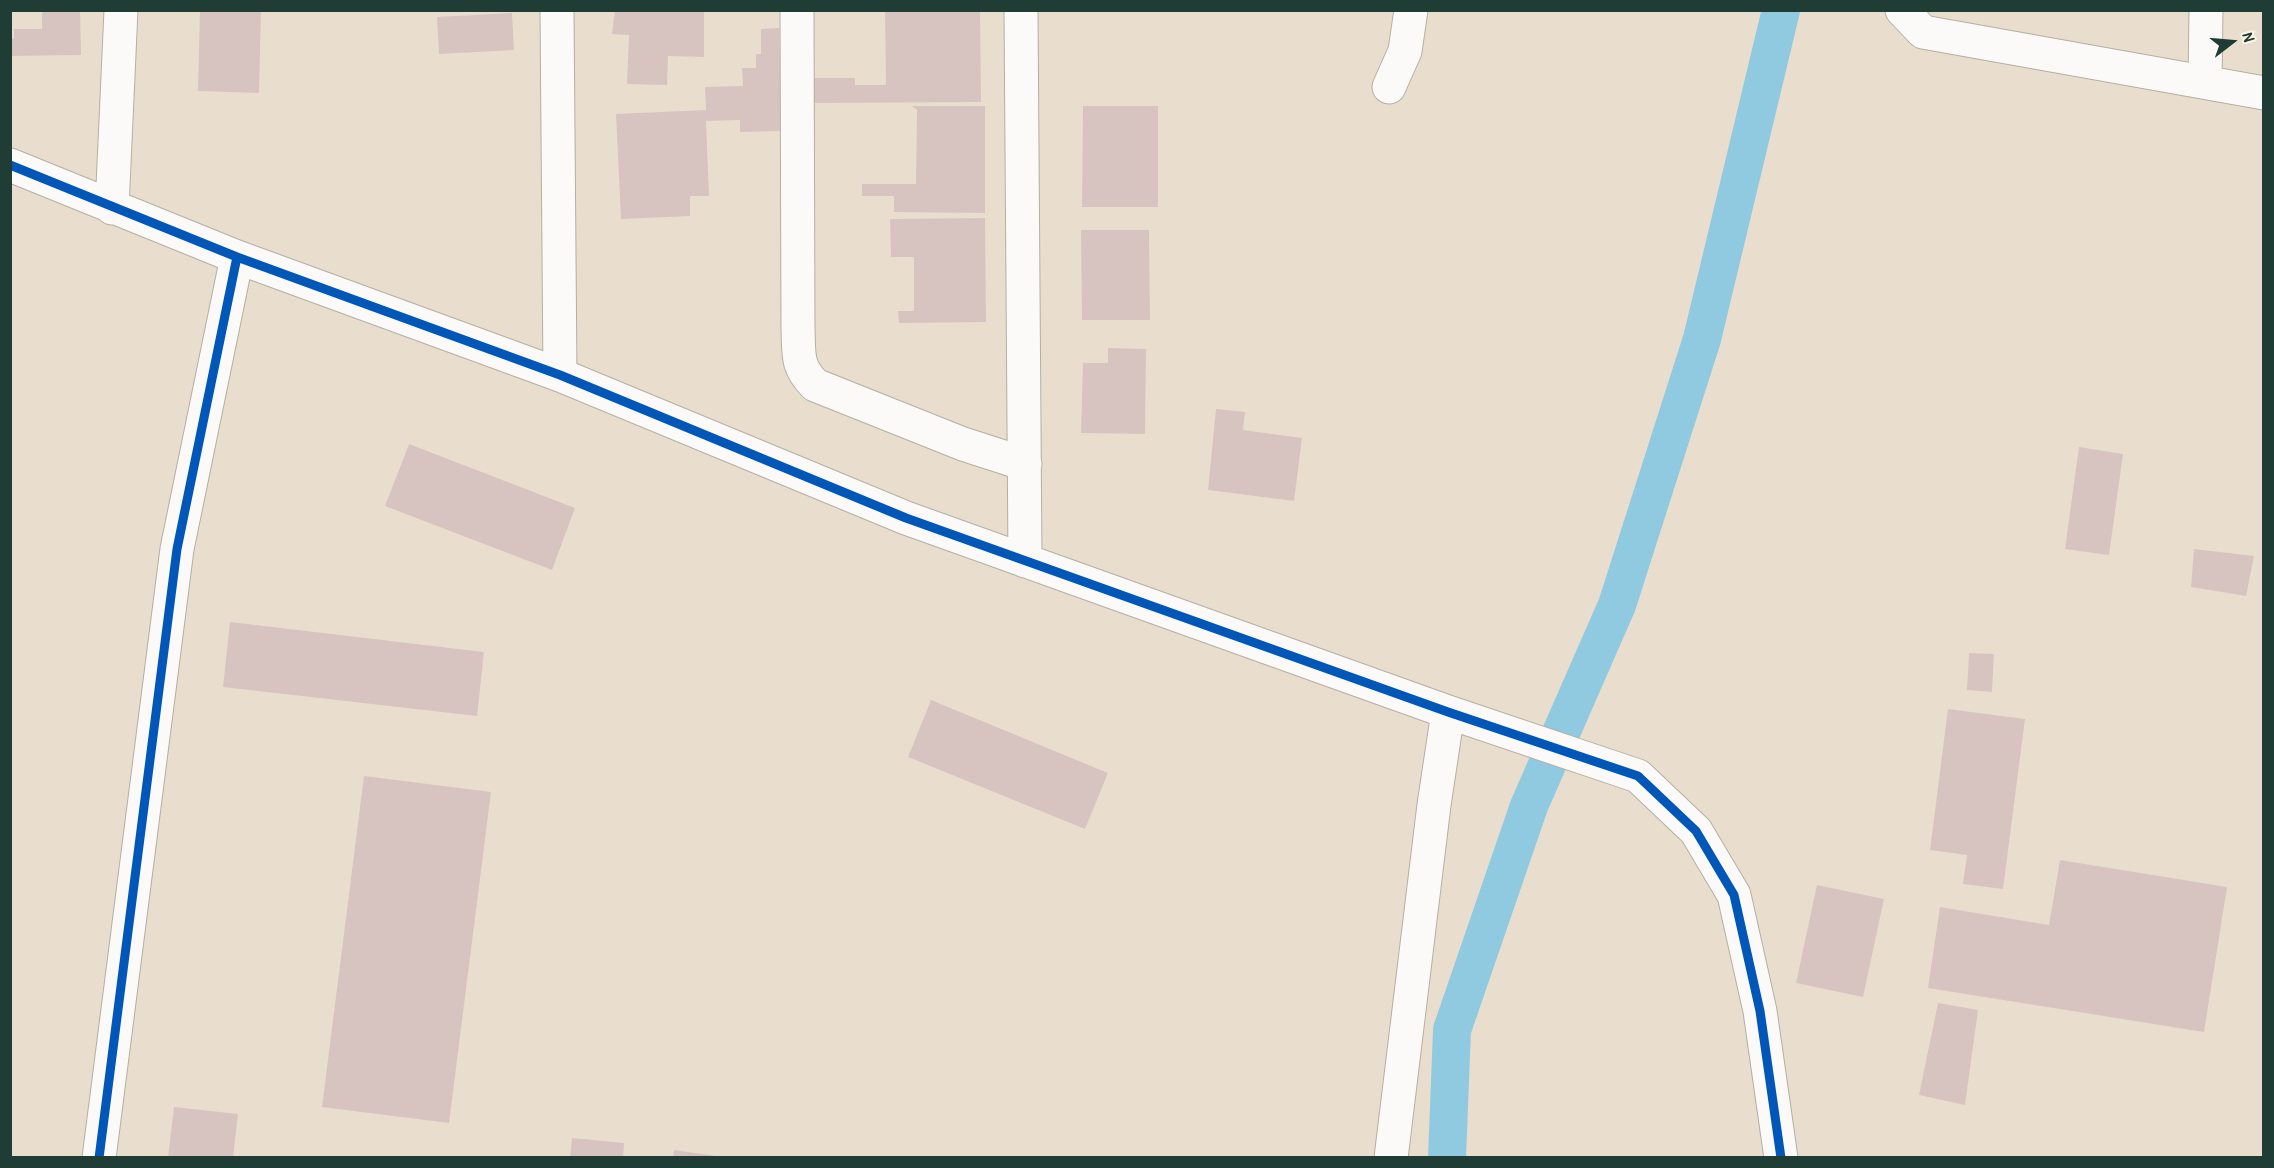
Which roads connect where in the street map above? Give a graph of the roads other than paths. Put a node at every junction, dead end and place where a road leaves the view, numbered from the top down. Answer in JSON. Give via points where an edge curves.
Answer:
{"nodes":[{"id":1,"x":121,"y":10,"type":"edge"},
{"id":2,"x":557,"y":10,"type":"edge"},
{"id":3,"x":797,"y":10,"type":"edge"},
{"id":4,"x":1021,"y":10,"type":"edge"},
{"id":5,"x":1411,"y":10,"type":"edge"},
{"id":6,"x":2206,"y":10,"type":"edge"},
{"id":7,"x":1912,"y":21,"type":"edge"},
{"id":8,"x":2205,"y":82,"type":"junction"},
{"id":9,"x":1389,"y":87,"type":"dead end"},
{"id":10,"x":2264,"y":93,"type":"edge"},
{"id":11,"x":10,"y":165,"type":"edge"},
{"id":12,"x":112,"y":208,"type":"junction"},
{"id":13,"x":237,"y":257,"type":"junction"},
{"id":14,"x":560,"y":375,"type":"junction"},
{"id":15,"x":1025,"y":464,"type":"junction"},
{"id":16,"x":1025,"y":561,"type":"junction"},
{"id":17,"x":1448,"y":712,"type":"junction"},
{"id":18,"x":99,"y":1158,"type":"edge"},
{"id":19,"x":1391,"y":1158,"type":"edge"},
{"id":20,"x":1781,"y":1158,"type":"edge"}],
"edges":[{"from":1,"to":12,"type":"street"},
{"from":2,"to":14,"type":"street"},
{"from":3,"to":15,"type":"street","via":[[802,372],[815,385],[963,444]]},
{"from":4,"to":15,"type":"street"},
{"from":5,"to":9,"type":"street","via":[[1406,51]]},
{"from":6,"to":8,"type":"street"},
{"from":7,"to":8,"type":"street"},
{"from":8,"to":10,"type":"street"},
{"from":11,"to":12,"type":"street"},
{"from":12,"to":13,"type":"street"},
{"from":13,"to":14,"type":"street"},
{"from":13,"to":18,"type":"street","via":[[177,549]]},
{"from":14,"to":16,"type":"street","via":[[906,518]]},
{"from":15,"to":16,"type":"street"},
{"from":16,"to":17,"type":"street"},
{"from":17,"to":19,"type":"street"},
{"from":17,"to":20,"type":"street","via":[[1638,776],[1696,831],[1734,895],[1760,1011]]}]}
